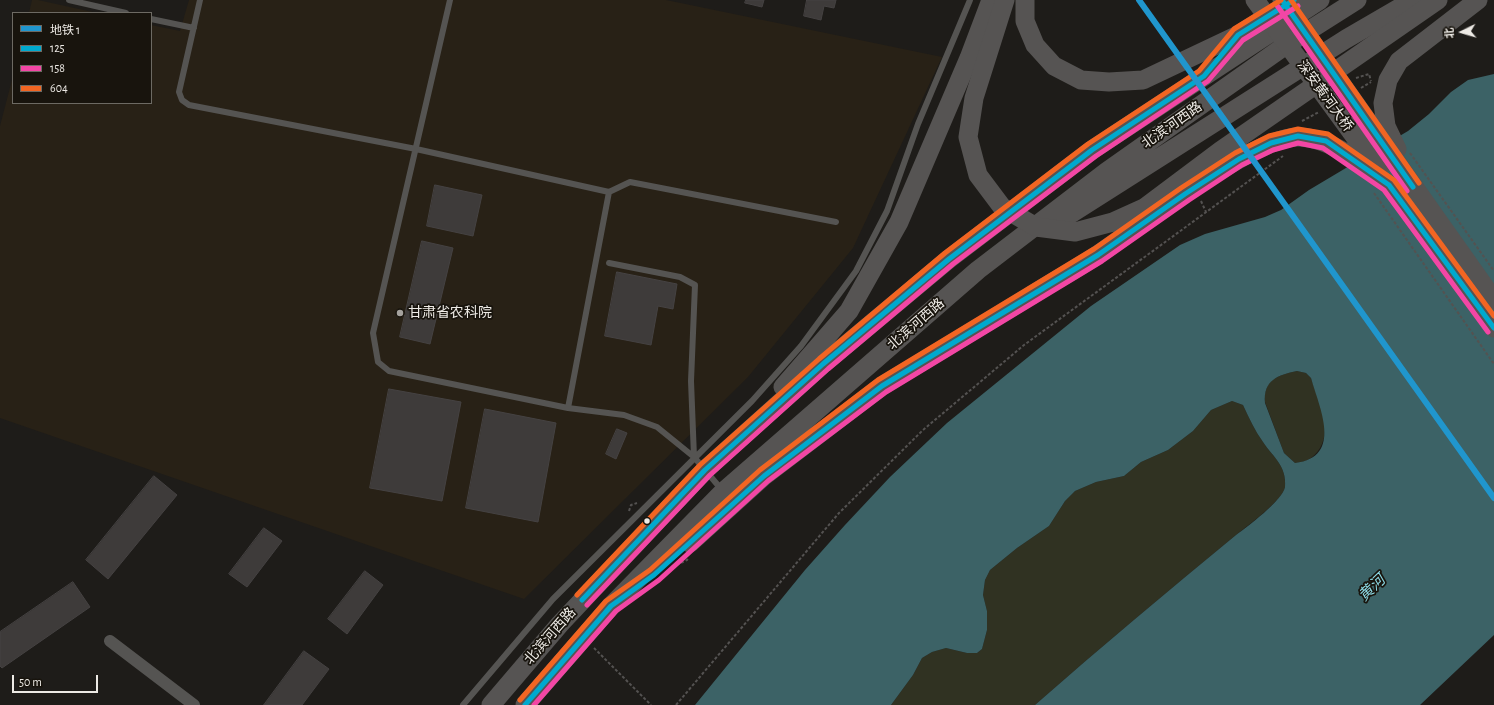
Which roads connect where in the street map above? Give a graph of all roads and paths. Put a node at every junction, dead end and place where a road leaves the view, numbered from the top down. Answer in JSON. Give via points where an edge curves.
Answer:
{"nodes":[{"id":1,"x":69,"y":0,"type":"edge"},
{"id":2,"x":200,"y":0,"type":"edge"},
{"id":3,"x":450,"y":0,"type":"edge"},
{"id":4,"x":970,"y":0,"type":"edge"},
{"id":5,"x":991,"y":0,"type":"edge"},
{"id":6,"x":1005,"y":0,"type":"edge"},
{"id":7,"x":1025,"y":0,"type":"edge"},
{"id":8,"x":1255,"y":0,"type":"edge"},
{"id":9,"x":1282,"y":0,"type":"edge"},
{"id":10,"x":1294,"y":0,"type":"edge"},
{"id":11,"x":1320,"y":0,"type":"edge"},
{"id":12,"x":1357,"y":0,"type":"edge"},
{"id":13,"x":1413,"y":0,"type":"edge"},
{"id":14,"x":1438,"y":0,"type":"edge"},
{"id":15,"x":1478,"y":0,"type":"edge"},
{"id":16,"x":122,"y":12,"type":"edge"},
{"id":17,"x":152,"y":19,"type":"edge"},
{"id":18,"x":194,"y":28,"type":"junction"},
{"id":19,"x":1238,"y":34,"type":"junction"},
{"id":20,"x":1204,"y":76,"type":"junction"},
{"id":21,"x":1356,"y":78,"type":"dead end"},
{"id":22,"x":1372,"y":82,"type":"dead end"},
{"id":23,"x":416,"y":149,"type":"junction"},
{"id":24,"x":1288,"y":151,"type":"dead end"},
{"id":25,"x":1410,"y":152,"type":"dead end"},
{"id":26,"x":1280,"y":153,"type":"dead end"},
{"id":27,"x":1283,"y":156,"type":"dead end"},
{"id":28,"x":1381,"y":189,"type":"junction"},
{"id":29,"x":609,"y":192,"type":"junction"},
{"id":30,"x":1422,"y":198,"type":"junction"},
{"id":31,"x":836,"y":222,"type":"dead end"},
{"id":32,"x":609,"y":263,"type":"dead end"},
{"id":33,"x":978,"y":270,"type":"junction"},
{"id":34,"x":1494,"y":271,"type":"edge"},
{"id":35,"x":1494,"y":300,"type":"edge"},
{"id":36,"x":1494,"y":328,"type":"edge"},
{"id":37,"x":1494,"y":364,"type":"edge"},
{"id":38,"x":568,"y":408,"type":"junction"},
{"id":39,"x":734,"y":444,"type":"junction"},
{"id":40,"x":699,"y":464,"type":"junction"},
{"id":41,"x":723,"y":492,"type":"junction"},
{"id":42,"x":611,"y":606,"type":"junction"},
{"id":43,"x":583,"y":638,"type":"junction"},
{"id":44,"x":110,"y":641,"type":"dead end"},
{"id":45,"x":194,"y":705,"type":"edge"},
{"id":46,"x":463,"y":705,"type":"edge"},
{"id":47,"x":491,"y":705,"type":"edge"},
{"id":48,"x":524,"y":705,"type":"edge"},
{"id":49,"x":651,"y":705,"type":"edge"},
{"id":50,"x":676,"y":705,"type":"edge"}],
"edges":[{"from":1,"to":16,"type":"lane"},
{"from":2,"to":18,"type":"lane"},
{"from":3,"to":23,"type":"lane"},
{"from":4,"to":40,"type":"lane","via":[[918,124],[887,211],[856,271],[801,346]]},
{"from":5,"to":39,"type":"main road","via":[[899,222],[849,311]]},
{"from":6,"to":14,"type":"main road","bridge":true,"via":[[974,98],[968,137],[978,175],[1002,207],[1036,227],[1075,232],[1113,222],[1144,208],[1220,151]]},
{"from":7,"to":19,"type":"main road","via":[[1025,21],[1035,45],[1054,66],[1081,80],[1143,80]]},
{"from":8,"to":28,"type":"main road","name":"深安黄河大桥","bridge":true},
{"from":9,"to":30,"type":"main road","name":"深安黄河大桥","bridge":true},
{"from":10,"to":19,"type":"main road"},
{"from":11,"to":20,"type":"main road","name":"北滨河西路"},
{"from":12,"to":33,"type":"main road","name":"北滨河西路","via":[[1286,45],[1106,172]]},
{"from":13,"to":33,"type":"main road","via":[[1346,39],[1096,199]]},
{"from":15,"to":30,"type":"main road","bridge":true,"via":[[1399,60],[1388,80],[1383,103],[1386,126]]},
{"from":17,"to":18,"type":"lane"},
{"from":18,"to":23,"type":"lane","via":[[179,92],[185,103]]},
{"from":19,"to":20,"type":"main road"},
{"from":20,"to":39,"type":"main road","name":"北滨河西路","via":[[1092,150],[949,259],[823,364]]},
{"from":21,"to":22,"type":"path","via":[[1369,74]]},
{"from":23,"to":29,"type":"lane"},
{"from":23,"to":38,"type":"lane","via":[[373,333],[378,362],[389,371]]},
{"from":24,"to":26,"type":"path"},
{"from":25,"to":34,"type":"path","bridge":true},
{"from":27,"to":50,"type":"path","via":[[1024,345],[923,430],[840,513]]},
{"from":28,"to":36,"type":"main road","name":"深安黄河大桥"},
{"from":28,"to":37,"type":"path","bridge":true},
{"from":28,"to":42,"type":"main road","bridge":true,"via":[[1326,141],[1298,136],[1271,143],[1239,159],[1098,255],[882,386],[764,476],[654,575]]},
{"from":29,"to":31,"type":"lane","via":[[630,182]]},
{"from":29,"to":38,"type":"lane"},
{"from":30,"to":35,"type":"main road","name":"深安黄河大桥","bridge":true},
{"from":32,"to":40,"type":"lane","via":[[680,277],[694,285],[691,381]]},
{"from":33,"to":41,"type":"main road","name":"北滨河西路"},
{"from":38,"to":40,"type":"lane","via":[[624,415],[657,427]]},
{"from":39,"to":40,"type":"main road","name":"北滨河西路"},
{"from":40,"to":41,"type":"lane"},
{"from":40,"to":46,"type":"lane","via":[[553,599]]},
{"from":40,"to":47,"type":"main road","name":"北滨河西路"},
{"from":41,"to":42,"type":"main road","name":"北滨河西路"},
{"from":42,"to":43,"type":"main road","name":"北滨河西路"},
{"from":43,"to":48,"type":"main road","name":"北滨河西路"},
{"from":43,"to":49,"type":"path"},
{"from":44,"to":45,"type":"street"}]}
